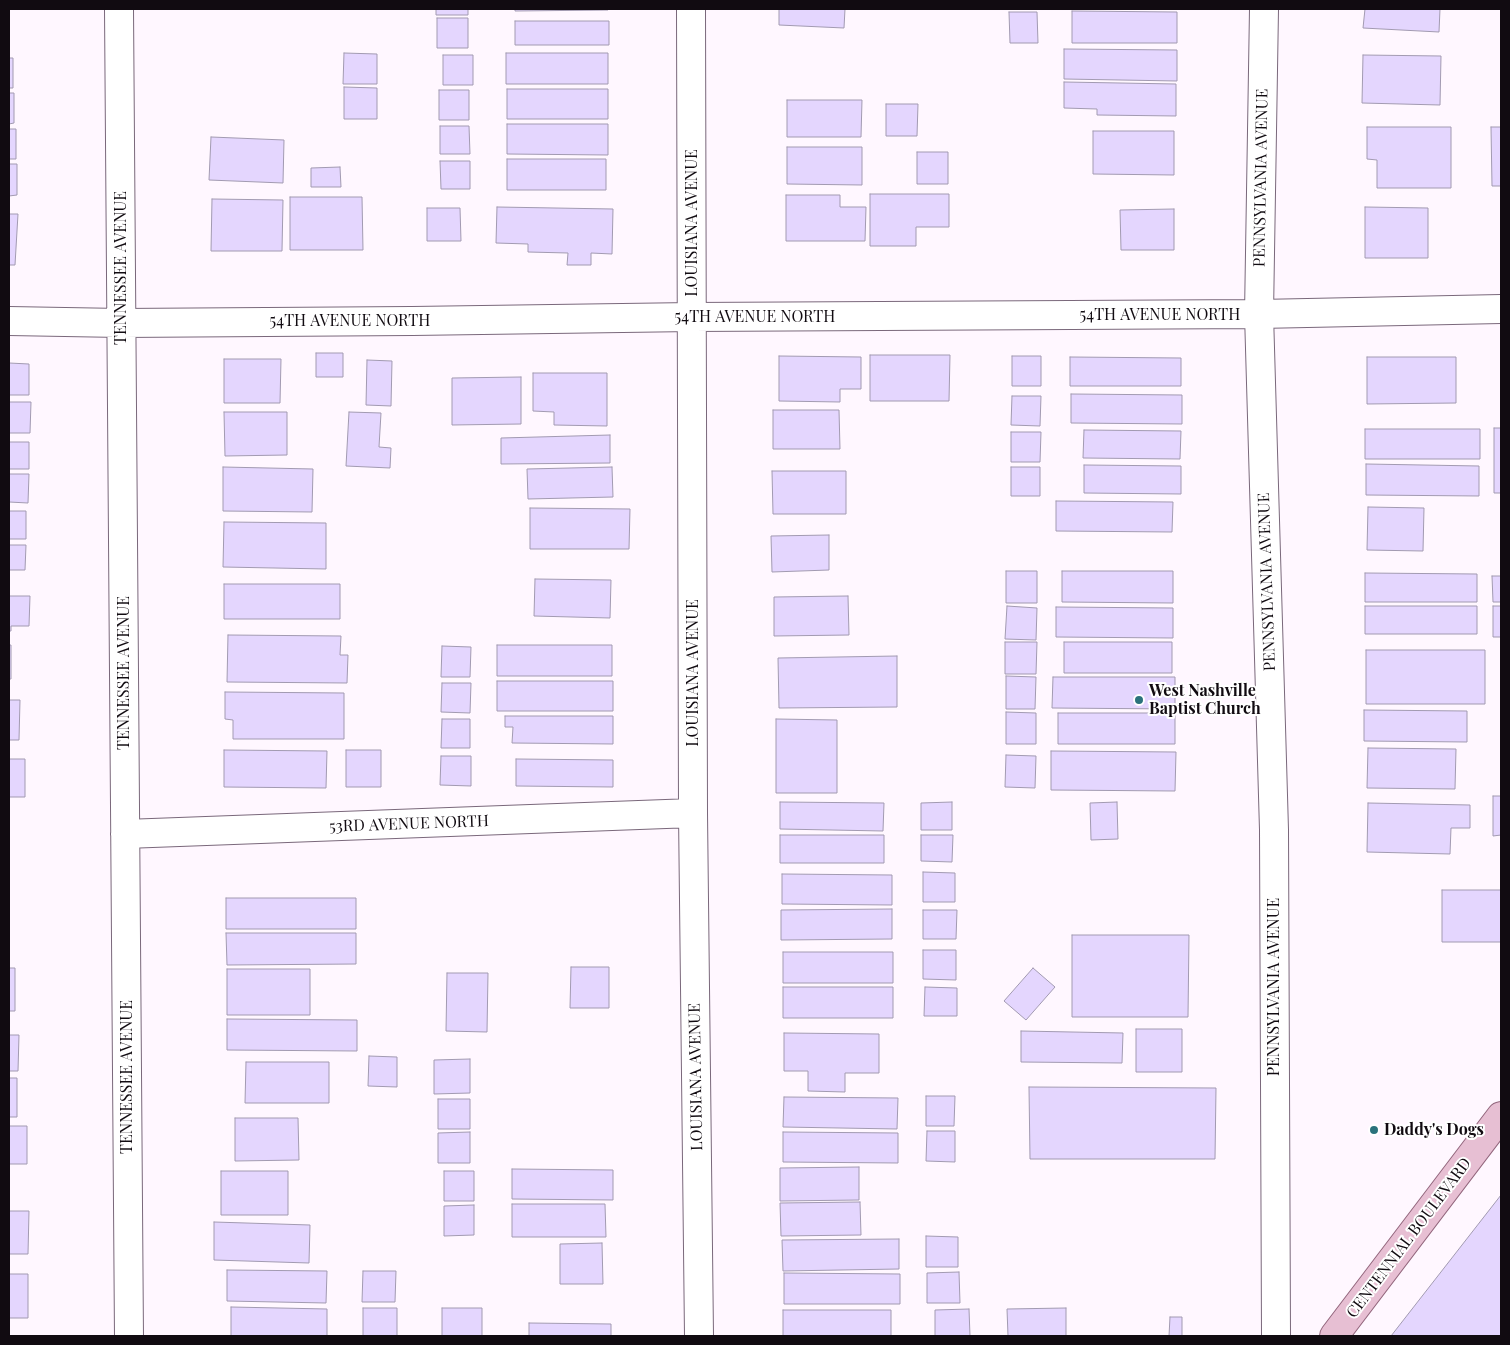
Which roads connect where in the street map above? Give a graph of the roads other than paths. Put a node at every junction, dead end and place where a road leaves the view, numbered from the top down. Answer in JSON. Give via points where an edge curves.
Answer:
{"nodes":[{"id":1,"x":119,"y":9,"type":"edge"},
{"id":2,"x":691,"y":9,"type":"edge"},
{"id":3,"x":1264,"y":9,"type":"edge"},
{"id":4,"x":1501,"y":309,"type":"edge"},
{"id":5,"x":1259,"y":314,"type":"junction"},
{"id":6,"x":692,"y":317,"type":"junction"},
{"id":7,"x":9,"y":321,"type":"edge"},
{"id":8,"x":121,"y":323,"type":"junction"},
{"id":9,"x":693,"y":813,"type":"junction"},
{"id":10,"x":125,"y":834,"type":"junction"},
{"id":11,"x":1501,"y":1116,"type":"edge"},
{"id":12,"x":129,"y":1336,"type":"edge"},
{"id":13,"x":699,"y":1336,"type":"edge"},
{"id":14,"x":1276,"y":1336,"type":"edge"},
{"id":15,"x":1334,"y":1336,"type":"edge"}],
"edges":[{"from":1,"to":8,"type":"street","name":"TENNESSEE AVENUE"},
{"from":2,"to":6,"type":"street","name":"LOUISIANA AVENUE"},
{"from":3,"to":5,"type":"street","name":"PENNSYLVANIA AVENUE"},
{"from":4,"to":5,"type":"street","name":"54TH AVENUE NORTH"},
{"from":5,"to":6,"type":"street","name":"54TH AVENUE NORTH"},
{"from":5,"to":14,"type":"street","name":"PENNSYLVANIA AVENUE","via":[[1274,830]]},
{"from":6,"to":8,"type":"street","name":"54TH AVENUE NORTH"},
{"from":6,"to":9,"type":"street","name":"LOUISIANA AVENUE"},
{"from":7,"to":8,"type":"street","name":"54TH AVENUE NORTH"},
{"from":8,"to":10,"type":"street","name":"TENNESSEE AVENUE"},
{"from":9,"to":10,"type":"street","name":"53RD AVENUE NORTH"},
{"from":9,"to":13,"type":"street","name":"LOUISIANA AVENUE"},
{"from":10,"to":12,"type":"street","name":"TENNESSEE AVENUE"},
{"from":11,"to":15,"type":"main road","name":"CENTENNIAL BOULEVARD"}]}
